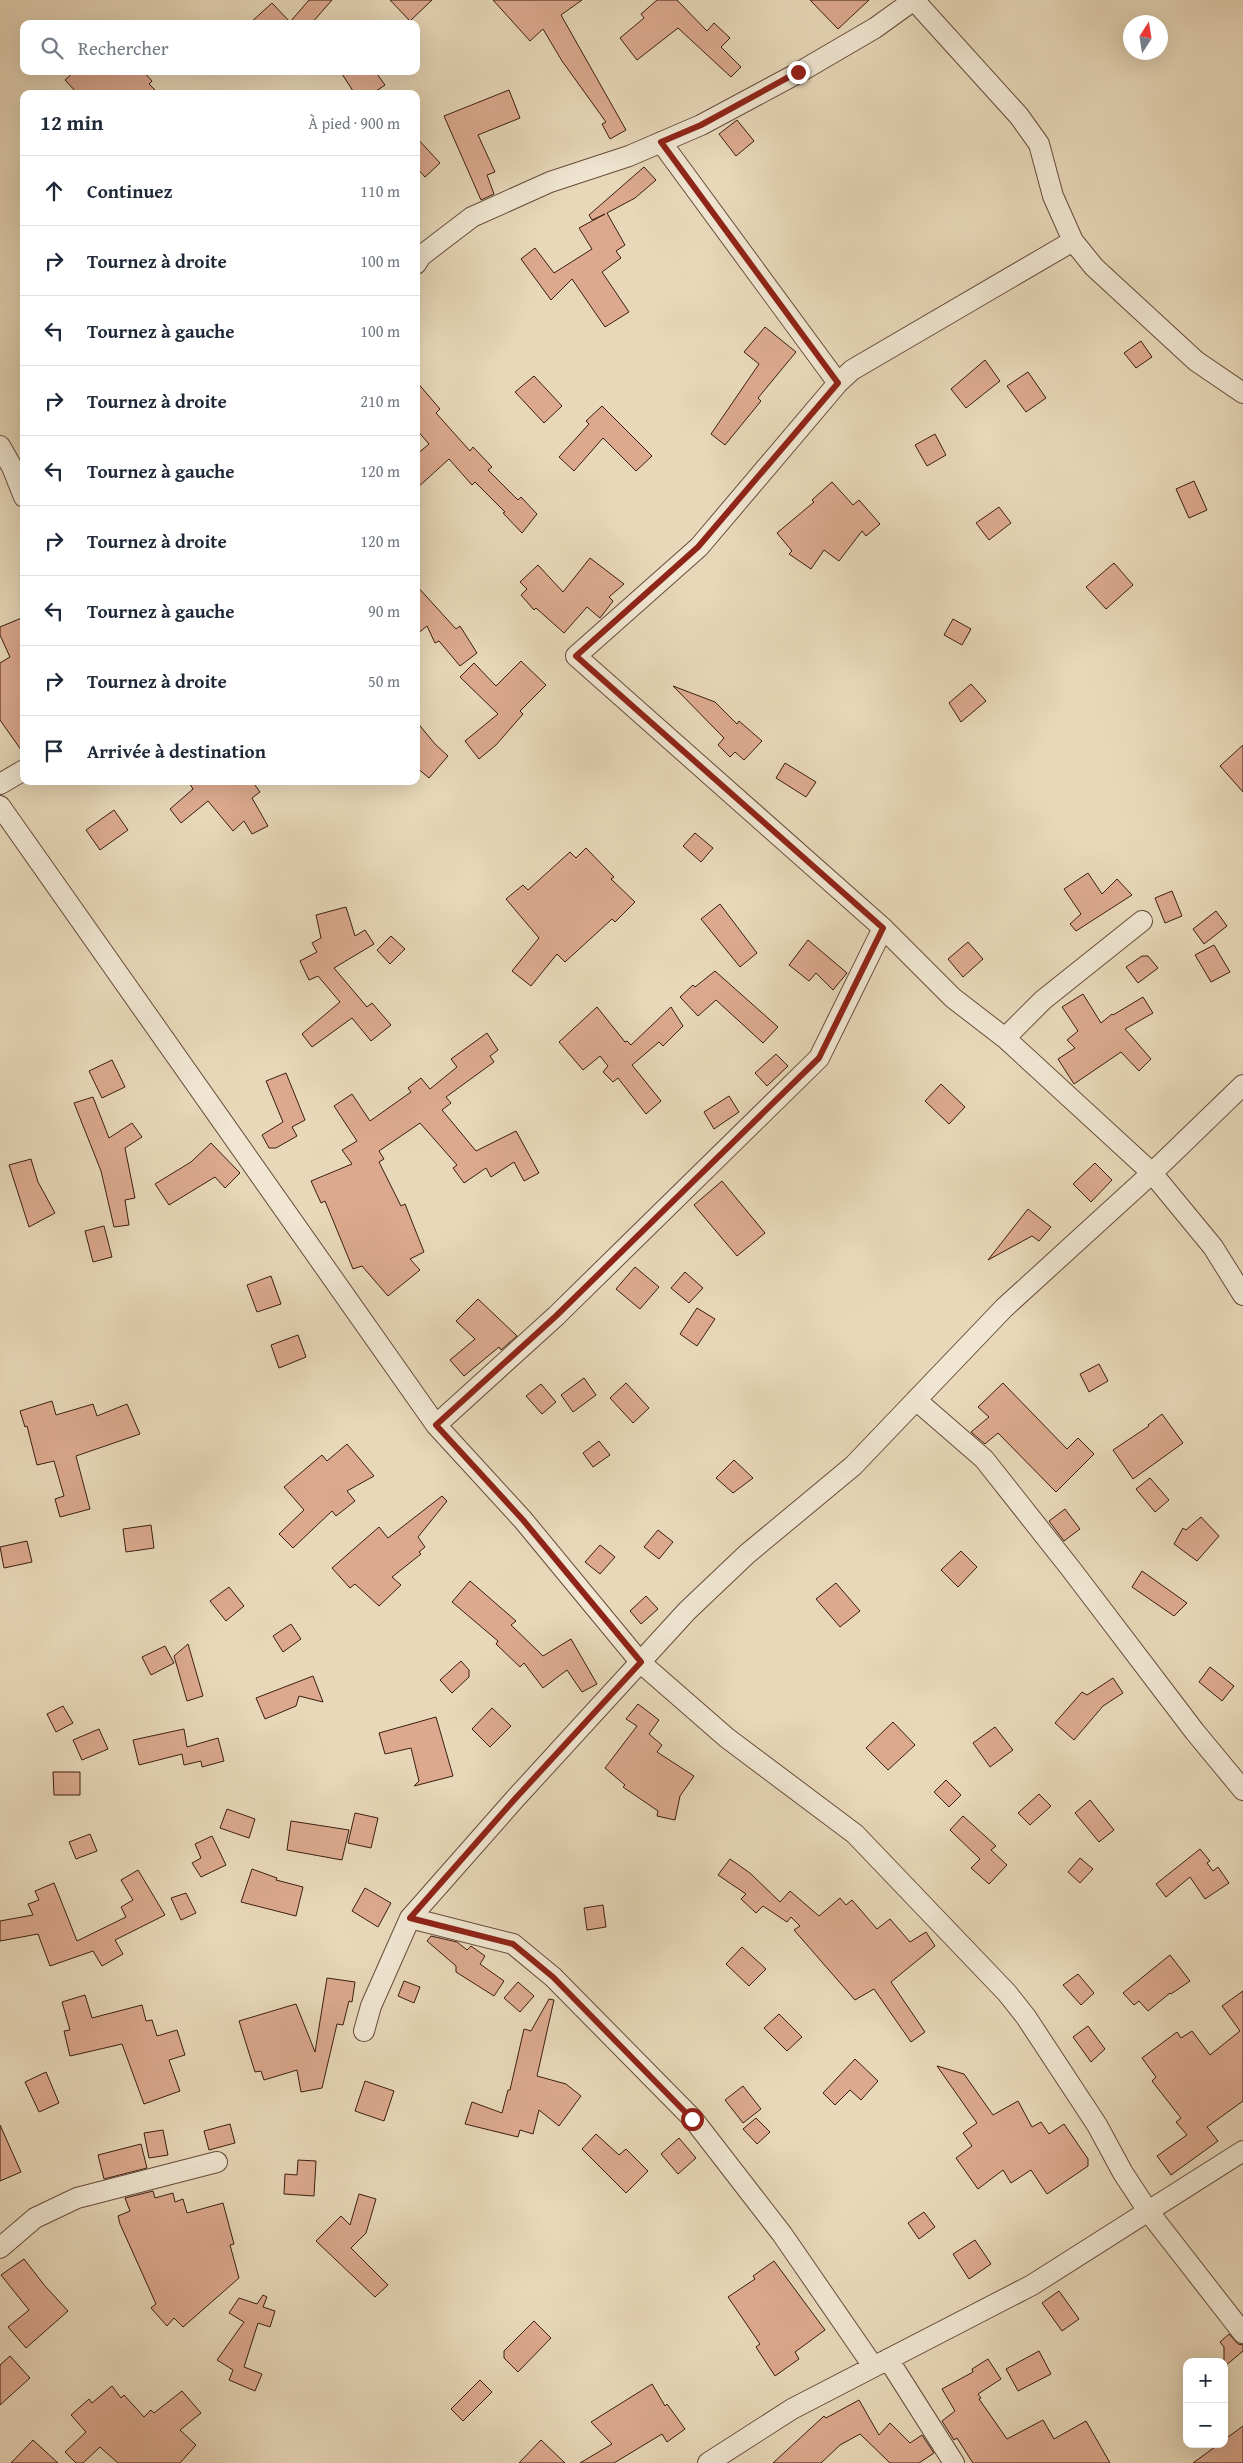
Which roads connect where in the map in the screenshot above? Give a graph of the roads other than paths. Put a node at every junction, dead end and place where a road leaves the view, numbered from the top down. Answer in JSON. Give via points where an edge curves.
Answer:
{"nodes":[{"id":1,"x":914,"y":0,"type":"edge"},
{"id":2,"x":661,"y":142,"type":"junction"},
{"id":3,"x":1073,"y":241,"type":"junction"},
{"id":4,"x":420,"y":258,"type":"edge"},
{"id":5,"x":838,"y":383,"type":"junction"},
{"id":6,"x":1243,"y":393,"type":"edge"},
{"id":7,"x":0,"y":446,"type":"edge"},
{"id":8,"x":20,"y":488,"type":"edge"},
{"id":9,"x":20,"y":772,"type":"edge"},
{"id":10,"x":0,"y":784,"type":"edge"},
{"id":11,"x":0,"y":806,"type":"edge"},
{"id":12,"x":1142,"y":921,"type":"dead end"},
{"id":13,"x":883,"y":928,"type":"junction"},
{"id":14,"x":1005,"y":1038,"type":"junction"},
{"id":15,"x":1243,"y":1085,"type":"edge"},
{"id":16,"x":1152,"y":1174,"type":"junction"},
{"id":17,"x":1243,"y":1295,"type":"edge"},
{"id":18,"x":916,"y":1400,"type":"junction"},
{"id":19,"x":436,"y":1425,"type":"junction"},
{"id":20,"x":641,"y":1662,"type":"junction"},
{"id":21,"x":1243,"y":1790,"type":"edge"},
{"id":22,"x":410,"y":1918,"type":"junction"},
{"id":23,"x":364,"y":2031,"type":"dead end"},
{"id":24,"x":1243,"y":2151,"type":"edge"},
{"id":25,"x":217,"y":2162,"type":"dead end"},
{"id":26,"x":1148,"y":2211,"type":"junction"},
{"id":27,"x":0,"y":2248,"type":"edge"},
{"id":28,"x":1243,"y":2333,"type":"edge"},
{"id":29,"x":880,"y":2362,"type":"junction"},
{"id":30,"x":708,"y":2463,"type":"edge"},
{"id":31,"x":954,"y":2463,"type":"edge"}],
"edges":[{"from":1,"to":2,"type":"street","via":[[876,28],[798,72],[701,125]]},
{"from":1,"to":3,"type":"street","via":[[1019,116],[1038,144],[1052,196]]},
{"from":2,"to":4,"type":"street","via":[[550,182],[472,216]]},
{"from":2,"to":5,"type":"street"},
{"from":3,"to":5,"type":"street","via":[[852,370]]},
{"from":3,"to":6,"type":"street","via":[[1094,267],[1196,361]]},
{"from":5,"to":13,"type":"street","via":[[698,547],[576,656]]},
{"from":7,"to":8,"type":"street"},
{"from":9,"to":10,"type":"street"},
{"from":11,"to":19,"type":"street"},
{"from":12,"to":14,"type":"street","via":[[1043,1000]]},
{"from":13,"to":14,"type":"street","via":[[953,998]]},
{"from":13,"to":19,"type":"street","via":[[819,1058],[556,1316]]},
{"from":14,"to":16,"type":"street"},
{"from":15,"to":16,"type":"street"},
{"from":16,"to":17,"type":"street","via":[[1213,1247]]},
{"from":16,"to":18,"type":"street","via":[[1004,1308]]},
{"from":18,"to":20,"type":"street","via":[[853,1466],[747,1554],[693,1605]]},
{"from":18,"to":21,"type":"street","via":[[984,1459]]},
{"from":19,"to":20,"type":"street","via":[[523,1520]]},
{"from":20,"to":22,"type":"street"},
{"from":20,"to":26,"type":"street","via":[[727,1738],[855,1834],[1007,1993],[1097,2125]]},
{"from":22,"to":23,"type":"street","via":[[371,2006]]},
{"from":22,"to":29,"type":"street","via":[[513,1944],[553,1977],[692,2119]]},
{"from":24,"to":26,"type":"street"},
{"from":25,"to":27,"type":"street","via":[[77,2198],[35,2218]]},
{"from":26,"to":28,"type":"street"},
{"from":26,"to":29,"type":"street","via":[[1032,2285]]},
{"from":29,"to":30,"type":"street","via":[[792,2409]]},
{"from":29,"to":31,"type":"street"}]}
